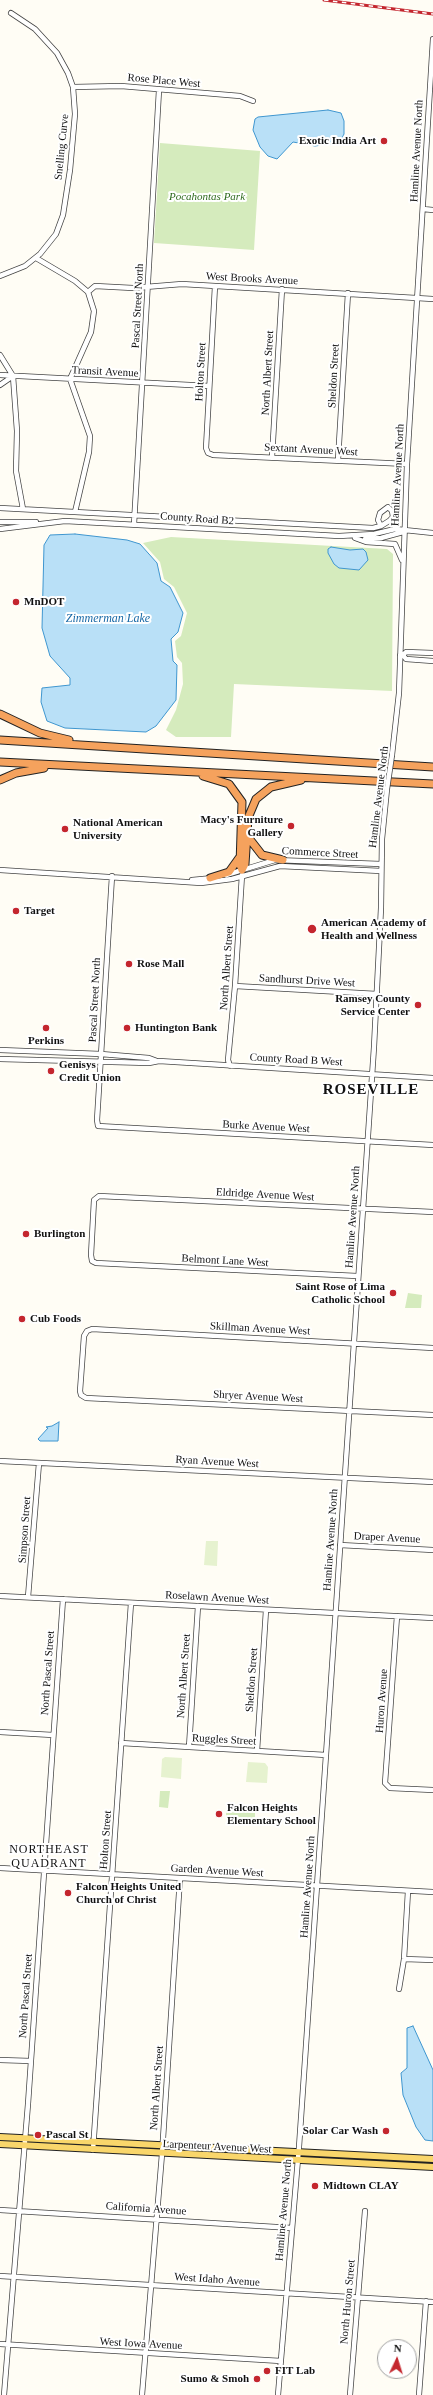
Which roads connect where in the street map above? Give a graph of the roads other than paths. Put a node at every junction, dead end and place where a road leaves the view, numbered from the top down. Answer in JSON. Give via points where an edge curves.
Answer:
{"nodes":[{"id":1,"x":11,"y":13,"type":"dead end"},
{"id":2,"x":433,"y":39,"type":"edge"},
{"id":3,"x":432,"y":65,"type":"edge"},
{"id":4,"x":73,"y":87,"type":"junction"},
{"id":5,"x":159,"y":90,"type":"junction"},
{"id":6,"x":254,"y":101,"type":"dead end"},
{"id":7,"x":430,"y":134,"type":"edge"},
{"id":8,"x":423,"y":209,"type":"junction"},
{"id":9,"x":433,"y":210,"type":"edge"},
{"id":10,"x":36,"y":258,"type":"junction"},
{"id":11,"x":0,"y":276,"type":"edge"},
{"id":12,"x":215,"y":286,"type":"junction"},
{"id":13,"x":148,"y":287,"type":"junction"},
{"id":14,"x":282,"y":290,"type":"junction"},
{"id":15,"x":88,"y":292,"type":"junction"},
{"id":16,"x":348,"y":293,"type":"junction"},
{"id":17,"x":418,"y":297,"type":"junction"},
{"id":18,"x":433,"y":299,"type":"edge"},
{"id":19,"x":0,"y":355,"type":"edge"},
{"id":20,"x":0,"y":375,"type":"edge"},
{"id":21,"x":13,"y":376,"type":"junction"},
{"id":22,"x":70,"y":379,"type":"junction"},
{"id":23,"x":143,"y":383,"type":"junction"},
{"id":24,"x":0,"y":385,"type":"edge"},
{"id":25,"x":210,"y":386,"type":"junction"},
{"id":26,"x":213,"y":456,"type":"joint"},
{"id":27,"x":272,"y":457,"type":"junction"},
{"id":28,"x":338,"y":460,"type":"junction"},
{"id":29,"x":407,"y":464,"type":"junction"},
{"id":30,"x":0,"y":508,"type":"edge"},
{"id":31,"x":23,"y":509,"type":"junction"},
{"id":32,"x":75,"y":512,"type":"junction"},
{"id":33,"x":135,"y":516,"type":"junction"},
{"id":34,"x":0,"y":522,"type":"edge"},
{"id":35,"x":44,"y":522,"type":"junction"},
{"id":36,"x":134,"y":524,"type":"junction"},
{"id":37,"x":381,"y":526,"type":"dead end"},
{"id":38,"x":0,"y":529,"type":"edge"},
{"id":39,"x":404,"y":531,"type":"junction"},
{"id":40,"x":433,"y":533,"type":"edge"},
{"id":41,"x":349,"y":536,"type":"junction"},
{"id":42,"x":355,"y":538,"type":"junction"},
{"id":43,"x":403,"y":562,"type":"junction"},
{"id":44,"x":433,"y":653,"type":"edge"},
{"id":45,"x":402,"y":655,"type":"junction"},
{"id":46,"x":433,"y":661,"type":"edge"},
{"id":47,"x":0,"y":714,"type":"edge"},
{"id":48,"x":0,"y":740,"type":"edge"},
{"id":49,"x":147,"y":748,"type":"junction"},
{"id":50,"x":0,"y":762,"type":"edge"},
{"id":51,"x":89,"y":766,"type":"junction"},
{"id":52,"x":433,"y":766,"type":"edge"},
{"id":53,"x":175,"y":771,"type":"junction"},
{"id":54,"x":328,"y":778,"type":"junction"},
{"id":55,"x":0,"y":780,"type":"edge"},
{"id":56,"x":433,"y":784,"type":"edge"},
{"id":57,"x":248,"y":836,"type":"junction"},
{"id":58,"x":241,"y":852,"type":"junction"},
{"id":59,"x":283,"y":860,"type":"junction"},
{"id":60,"x":381,"y":864,"type":"junction"},
{"id":61,"x":0,"y":870,"type":"edge"},
{"id":62,"x":381,"y":871,"type":"junction"},
{"id":63,"x":242,"y":873,"type":"junction"},
{"id":64,"x":112,"y":876,"type":"junction"},
{"id":65,"x":210,"y":878,"type":"junction"},
{"id":66,"x":189,"y":880,"type":"junction"},
{"id":67,"x":235,"y":986,"type":"junction"},
{"id":68,"x":377,"y":994,"type":"junction"},
{"id":69,"x":0,"y":1050,"type":"edge"},
{"id":70,"x":101,"y":1054,"type":"junction"},
{"id":71,"x":0,"y":1059,"type":"edge"},
{"id":72,"x":159,"y":1061,"type":"junction"},
{"id":73,"x":101,"y":1062,"type":"junction"},
{"id":74,"x":230,"y":1066,"type":"junction"},
{"id":75,"x":372,"y":1074,"type":"junction"},
{"id":76,"x":433,"y":1078,"type":"edge"},
{"id":77,"x":98,"y":1126,"type":"joint"},
{"id":78,"x":367,"y":1142,"type":"junction"},
{"id":79,"x":433,"y":1145,"type":"edge"},
{"id":80,"x":362,"y":1209,"type":"junction"},
{"id":81,"x":433,"y":1212,"type":"edge"},
{"id":82,"x":92,"y":1261,"type":"joint"},
{"id":83,"x":357,"y":1276,"type":"junction"},
{"id":84,"x":353,"y":1344,"type":"junction"},
{"id":85,"x":433,"y":1348,"type":"edge"},
{"id":86,"x":82,"y":1396,"type":"joint"},
{"id":87,"x":349,"y":1411,"type":"junction"},
{"id":88,"x":433,"y":1415,"type":"edge"},
{"id":89,"x":0,"y":1461,"type":"edge"},
{"id":90,"x":39,"y":1463,"type":"junction"},
{"id":91,"x":345,"y":1477,"type":"junction"},
{"id":92,"x":433,"y":1482,"type":"edge"},
{"id":93,"x":340,"y":1545,"type":"junction"},
{"id":94,"x":433,"y":1550,"type":"edge"},
{"id":95,"x":0,"y":1596,"type":"edge"},
{"id":96,"x":28,"y":1597,"type":"junction"},
{"id":97,"x":63,"y":1599,"type":"junction"},
{"id":98,"x":132,"y":1603,"type":"junction"},
{"id":99,"x":198,"y":1606,"type":"junction"},
{"id":100,"x":266,"y":1610,"type":"junction"},
{"id":101,"x":335,"y":1614,"type":"junction"},
{"id":102,"x":397,"y":1616,"type":"junction"},
{"id":103,"x":433,"y":1618,"type":"edge"},
{"id":104,"x":0,"y":1732,"type":"edge"},
{"id":105,"x":53,"y":1735,"type":"junction"},
{"id":106,"x":121,"y":1743,"type":"junction"},
{"id":107,"x":188,"y":1747,"type":"junction"},
{"id":108,"x":257,"y":1751,"type":"junction"},
{"id":109,"x":326,"y":1755,"type":"junction"},
{"id":110,"x":433,"y":1790,"type":"edge"},
{"id":111,"x":0,"y":1868,"type":"edge"},
{"id":112,"x":44,"y":1871,"type":"junction"},
{"id":113,"x":112,"y":1874,"type":"junction"},
{"id":114,"x":180,"y":1878,"type":"junction"},
{"id":115,"x":318,"y":1885,"type":"junction"},
{"id":116,"x":408,"y":1891,"type":"junction"},
{"id":117,"x":433,"y":1892,"type":"edge"},
{"id":118,"x":404,"y":1959,"type":"junction"},
{"id":119,"x":433,"y":1960,"type":"edge"},
{"id":120,"x":399,"y":1989,"type":"dead end"},
{"id":121,"x":0,"y":2060,"type":"edge"},
{"id":122,"x":30,"y":2061,"type":"junction"},
{"id":123,"x":0,"y":2137,"type":"edge"},
{"id":124,"x":25,"y":2138,"type":"junction"},
{"id":125,"x":94,"y":2142,"type":"junction"},
{"id":126,"x":0,"y":2144,"type":"edge"},
{"id":127,"x":24,"y":2146,"type":"junction"},
{"id":128,"x":162,"y":2146,"type":"junction"},
{"id":129,"x":93,"y":2150,"type":"junction"},
{"id":130,"x":298,"y":2153,"type":"junction"},
{"id":131,"x":162,"y":2154,"type":"junction"},
{"id":132,"x":433,"y":2159,"type":"edge"},
{"id":133,"x":297,"y":2161,"type":"junction"},
{"id":134,"x":433,"y":2167,"type":"edge"},
{"id":135,"x":0,"y":2210,"type":"edge"},
{"id":136,"x":19,"y":2211,"type":"junction"},
{"id":137,"x":365,"y":2211,"type":"dead end"},
{"id":138,"x":156,"y":2219,"type":"junction"},
{"id":139,"x":292,"y":2228,"type":"junction"},
{"id":140,"x":0,"y":2276,"type":"edge"},
{"id":141,"x":14,"y":2277,"type":"junction"},
{"id":142,"x":150,"y":2285,"type":"junction"},
{"id":143,"x":286,"y":2294,"type":"junction"},
{"id":144,"x":357,"y":2297,"type":"junction"},
{"id":145,"x":426,"y":2302,"type":"junction"},
{"id":146,"x":433,"y":2302,"type":"edge"},
{"id":147,"x":0,"y":2344,"type":"edge"},
{"id":148,"x":8,"y":2345,"type":"junction"},
{"id":149,"x":145,"y":2353,"type":"junction"},
{"id":150,"x":281,"y":2361,"type":"junction"},
{"id":151,"x":4,"y":2395,"type":"edge"},
{"id":152,"x":142,"y":2395,"type":"edge"},
{"id":153,"x":278,"y":2395,"type":"edge"},
{"id":154,"x":350,"y":2395,"type":"edge"},
{"id":155,"x":419,"y":2395,"type":"edge"}],
"edges":[{"from":1,"to":4,"type":"street","name":"Snelling Curve","via":[[36,29],[48,41],[63,63]]},
{"from":2,"to":3,"type":"street","name":"Hamline Avenue North"},
{"from":3,"to":7,"type":"street","name":"Hamline Avenue North"},
{"from":4,"to":5,"type":"street","name":"Rose Place West","via":[[121,86]]},
{"from":4,"to":10,"type":"street","name":"Snelling Curve","via":[[75,114],[63,215],[56,234]]},
{"from":5,"to":6,"type":"street","name":"Rose Place West","via":[[240,96]]},
{"from":5,"to":13,"type":"street","name":"Pascal Street North"},
{"from":7,"to":8,"type":"street","name":"Hamline Avenue North"},
{"from":8,"to":9,"type":"street"},
{"from":8,"to":17,"type":"street","name":"Hamline Avenue North"},
{"from":10,"to":11,"type":"street","name":"Snelling Curve","via":[[18,270]]},
{"from":10,"to":15,"type":"street","via":[[75,281]]},
{"from":12,"to":13,"type":"street","name":"West Brooks Avenue","via":[[168,284]]},
{"from":12,"to":14,"type":"street","name":"West Brooks Avenue"},
{"from":12,"to":25,"type":"street","name":"Holton Street"},
{"from":13,"to":15,"type":"street","name":"West Brooks Avenue","via":[[99,286]]},
{"from":13,"to":23,"type":"street","name":"Pascal Street North"},
{"from":14,"to":16,"type":"street","name":"West Brooks Avenue"},
{"from":14,"to":27,"type":"street","name":"North Albert Street"},
{"from":15,"to":22,"type":"street","via":[[94,311],[94,326]]},
{"from":16,"to":17,"type":"street","name":"West Brooks Avenue"},
{"from":16,"to":28,"type":"street","name":"Sheldon Street"},
{"from":17,"to":18,"type":"street","name":"West Brooks Avenue"},
{"from":17,"to":29,"type":"street","name":"Hamline Avenue North"},
{"from":19,"to":21,"type":"street"},
{"from":20,"to":21,"type":"street","name":"Transit Avenue"},
{"from":21,"to":22,"type":"street","name":"Transit Avenue"},
{"from":21,"to":24,"type":"street"},
{"from":21,"to":31,"type":"street","via":[[17,431],[16,471]]},
{"from":22,"to":23,"type":"street","name":"Transit Avenue"},
{"from":22,"to":32,"type":"street","via":[[90,436]]},
{"from":23,"to":25,"type":"street","name":"Transit Avenue"},
{"from":23,"to":33,"type":"street","name":"Pascal Street North"},
{"from":25,"to":26,"type":"street","name":"Holton Street","via":[[206,448]]},
{"from":26,"to":27,"type":"street","name":"Sextant Avenue West"},
{"from":27,"to":28,"type":"street","name":"Sextant Avenue West"},
{"from":28,"to":29,"type":"street","name":"Sextant Avenue West"},
{"from":29,"to":39,"type":"street","name":"Hamline Avenue North"},
{"from":30,"to":31,"type":"street"},
{"from":31,"to":32,"type":"street"},
{"from":32,"to":33,"type":"street"},
{"from":33,"to":36,"type":"street","name":"Pascal Street North"},
{"from":33,"to":37,"type":"street","via":[[373,528]]},
{"from":34,"to":35,"type":"street","name":"County Road B2"},
{"from":35,"to":36,"type":"street","name":"County Road B2"},
{"from":35,"to":38,"type":"street","name":"County Road B2"},
{"from":36,"to":41,"type":"street","name":"County Road B2"},
{"from":39,"to":40,"type":"street","name":"County Road B2"},
{"from":39,"to":41,"type":"street","name":"County Road B2","via":[[395,529]]},
{"from":39,"to":42,"type":"street","name":"County Road B2","via":[[378,538]]},
{"from":39,"to":43,"type":"street","name":"Hamline Avenue North"},
{"from":41,"to":42,"type":"street","name":"County Road B2"},
{"from":42,"to":43,"type":"street","via":[[366,542],[395,544]]},
{"from":43,"to":45,"type":"street","name":"Hamline Avenue North"},
{"from":44,"to":45,"type":"street","via":[[406,652]]},
{"from":45,"to":46,"type":"street","via":[[406,659]]},
{"from":45,"to":60,"type":"street","name":"Hamline Avenue North","bridge":true},
{"from":47,"to":49,"type":"highway","via":[[21,726],[52,737]]},
{"from":48,"to":49,"type":"highway"},
{"from":49,"to":52,"type":"highway"},
{"from":50,"to":51,"type":"highway"},
{"from":51,"to":53,"type":"highway"},
{"from":51,"to":55,"type":"highway","via":[[36,769],[16,773]]},
{"from":53,"to":54,"type":"highway"},
{"from":53,"to":58,"type":"highway","via":[[221,781],[229,784],[238,794],[243,808]]},
{"from":54,"to":56,"type":"highway"},
{"from":54,"to":57,"type":"highway","via":[[291,781],[265,790],[256,799],[250,811]]},
{"from":57,"to":59,"type":"highway","via":[[262,855]]},
{"from":57,"to":63,"type":"highway"},
{"from":58,"to":63,"type":"highway"},
{"from":58,"to":65,"type":"highway","via":[[237,863],[229,872]]},
{"from":59,"to":60,"type":"street","name":"Commerce Street"},
{"from":59,"to":63,"type":"street","name":"Commerce Street","via":[[267,862]]},
{"from":60,"to":62,"type":"street","name":"Hamline Avenue North"},
{"from":61,"to":64,"type":"street","name":"Commerce Street"},
{"from":62,"to":63,"type":"street","name":"Commerce Street","via":[[280,866]]},
{"from":62,"to":68,"type":"street","name":"Hamline Avenue North"},
{"from":63,"to":65,"type":"street","name":"Commerce Street"},
{"from":63,"to":66,"type":"street","name":"Commerce Street","via":[[211,882]]},
{"from":63,"to":67,"type":"street","name":"North Albert Street"},
{"from":64,"to":66,"type":"street","name":"Commerce Street"},
{"from":64,"to":70,"type":"street","name":"Pascal Street North"},
{"from":65,"to":66,"type":"street","name":"Commerce Street"},
{"from":67,"to":68,"type":"street","name":"Sandhurst Drive West"},
{"from":67,"to":74,"type":"street","name":"North Albert Street","via":[[228,1060]]},
{"from":68,"to":75,"type":"street","name":"Hamline Avenue North"},
{"from":69,"to":70,"type":"street","name":"County Road B West"},
{"from":70,"to":72,"type":"street","name":"County Road B West"},
{"from":70,"to":73,"type":"street","name":"Pascal Street North"},
{"from":71,"to":73,"type":"street","name":"County Road B West"},
{"from":72,"to":73,"type":"street","name":"County Road B West"},
{"from":72,"to":74,"type":"street","name":"County Road B West"},
{"from":73,"to":77,"type":"street","name":"Pascal Street North"},
{"from":74,"to":75,"type":"street","name":"County Road B West"},
{"from":75,"to":76,"type":"street","name":"County Road B West"},
{"from":75,"to":78,"type":"street","name":"Hamline Avenue North"},
{"from":77,"to":78,"type":"street","name":"Burke Avenue West"},
{"from":78,"to":79,"type":"street","name":"Burke Avenue West"},
{"from":78,"to":80,"type":"street","name":"Hamline Avenue North"},
{"from":80,"to":81,"type":"street","name":"Eldridge Avenue West"},
{"from":80,"to":82,"type":"street","name":"Eldridge Avenue West","via":[[96,1197]]},
{"from":80,"to":83,"type":"street","name":"Hamline Avenue North"},
{"from":82,"to":83,"type":"street","name":"Belmont Lane West"},
{"from":83,"to":84,"type":"street","name":"Hamline Avenue North"},
{"from":84,"to":85,"type":"street","name":"Skillman Avenue West"},
{"from":84,"to":86,"type":"street","name":"Skillman Avenue West","via":[[92,1329],[86,1331],[84,1344],[80,1391]]},
{"from":84,"to":87,"type":"street","name":"Hamline Avenue North"},
{"from":86,"to":87,"type":"street","name":"Shryer Avenue West"},
{"from":87,"to":88,"type":"street","name":"Shryer Avenue West"},
{"from":87,"to":91,"type":"street","name":"Hamline Avenue North"},
{"from":89,"to":90,"type":"street","name":"Ryan Avenue West"},
{"from":90,"to":91,"type":"street","name":"Ryan Avenue West"},
{"from":90,"to":96,"type":"street","name":"Simpson Street"},
{"from":91,"to":92,"type":"street","name":"Ryan Avenue West"},
{"from":91,"to":93,"type":"street","name":"Hamline Avenue North"},
{"from":93,"to":94,"type":"street","name":"Draper Avenue"},
{"from":93,"to":101,"type":"street","name":"Hamline Avenue North"},
{"from":95,"to":96,"type":"street","name":"Roselawn Avenue West"},
{"from":96,"to":97,"type":"street","name":"Roselawn Avenue West"},
{"from":97,"to":98,"type":"street","name":"Roselawn Avenue West"},
{"from":97,"to":105,"type":"street","name":"North Pascal Street"},
{"from":98,"to":99,"type":"street","name":"Roselawn Avenue West"},
{"from":98,"to":106,"type":"street","name":"Holton Street"},
{"from":99,"to":100,"type":"street","name":"Roselawn Avenue West"},
{"from":99,"to":107,"type":"street","name":"North Albert Street"},
{"from":100,"to":101,"type":"street","name":"Roselawn Avenue West"},
{"from":100,"to":108,"type":"street","name":"Sheldon Street"},
{"from":101,"to":102,"type":"street","name":"Roselawn Avenue West"},
{"from":101,"to":109,"type":"street","name":"Hamline Avenue North"},
{"from":102,"to":103,"type":"street","name":"Roselawn Avenue West"},
{"from":102,"to":110,"type":"street","name":"Huron Avenue","via":[[386,1786]]},
{"from":104,"to":105,"type":"street"},
{"from":105,"to":112,"type":"street","name":"North Pascal Street"},
{"from":106,"to":107,"type":"street","name":"Ruggles Street"},
{"from":106,"to":113,"type":"street","name":"Holton Street"},
{"from":107,"to":108,"type":"street","name":"Ruggles Street"},
{"from":108,"to":109,"type":"street","name":"Ruggles Street"},
{"from":109,"to":115,"type":"street","name":"Hamline Avenue North"},
{"from":111,"to":112,"type":"street","name":"Garden Avenue West"},
{"from":112,"to":113,"type":"street","name":"Garden Avenue West"},
{"from":112,"to":122,"type":"street","name":"North Pascal Street"},
{"from":113,"to":114,"type":"street","name":"Garden Avenue West"},
{"from":113,"to":125,"type":"street","name":"Holton Street"},
{"from":114,"to":115,"type":"street","name":"Garden Avenue West"},
{"from":114,"to":128,"type":"street","name":"North Albert Street"},
{"from":115,"to":116,"type":"street","name":"Garden Avenue West"},
{"from":115,"to":130,"type":"street","name":"Hamline Avenue North"},
{"from":116,"to":117,"type":"street","name":"Garden Avenue West"},
{"from":116,"to":118,"type":"street"},
{"from":118,"to":119,"type":"street"},
{"from":118,"to":120,"type":"street"},
{"from":121,"to":122,"type":"street"},
{"from":122,"to":124,"type":"street","name":"North Pascal Street"},
{"from":123,"to":124,"type":"main road","name":"Larpenteur Avenue West"},
{"from":124,"to":125,"type":"main road","name":"Larpenteur Avenue West"},
{"from":124,"to":127,"type":"street","name":"North Pascal Street"},
{"from":125,"to":128,"type":"main road","name":"Larpenteur Avenue West"},
{"from":125,"to":129,"type":"street","name":"Holton Street"},
{"from":126,"to":127,"type":"main road","name":"Larpenteur Avenue West"},
{"from":127,"to":129,"type":"main road","name":"Larpenteur Avenue West"},
{"from":127,"to":136,"type":"street","name":"North Pascal Street"},
{"from":128,"to":130,"type":"main road","name":"Larpenteur Avenue West"},
{"from":128,"to":131,"type":"street","name":"North Albert Street"},
{"from":129,"to":131,"type":"main road","name":"Larpenteur Avenue West"},
{"from":130,"to":132,"type":"main road","name":"Larpenteur Avenue West"},
{"from":130,"to":133,"type":"street","name":"Hamline Avenue North"},
{"from":131,"to":133,"type":"main road","name":"Larpenteur Avenue West"},
{"from":131,"to":138,"type":"street","name":"North Albert Street"},
{"from":133,"to":134,"type":"main road","name":"Larpenteur Avenue West"},
{"from":133,"to":139,"type":"street","name":"Hamline Avenue North"},
{"from":135,"to":136,"type":"street","name":"California Avenue"},
{"from":136,"to":138,"type":"street","name":"California Avenue"},
{"from":136,"to":141,"type":"street","name":"North Pascal Street"},
{"from":137,"to":144,"type":"street","name":"North Huron Street"},
{"from":138,"to":139,"type":"street","name":"California Avenue"},
{"from":138,"to":142,"type":"street","name":"North Albert Street"},
{"from":139,"to":143,"type":"street","name":"Hamline Avenue North"},
{"from":140,"to":141,"type":"street","name":"West Idaho Avenue"},
{"from":141,"to":142,"type":"street","name":"West Idaho Avenue"},
{"from":141,"to":148,"type":"street","name":"North Pascal Street"},
{"from":142,"to":143,"type":"street","name":"West Idaho Avenue"},
{"from":142,"to":149,"type":"street","name":"North Albert Street"},
{"from":143,"to":144,"type":"street","name":"West Idaho Avenue"},
{"from":143,"to":150,"type":"street","name":"Hamline Avenue North"},
{"from":144,"to":145,"type":"street","name":"West Idaho Avenue"},
{"from":144,"to":154,"type":"street","name":"North Huron Street"},
{"from":145,"to":146,"type":"street","name":"West Idaho Avenue"},
{"from":145,"to":155,"type":"street"},
{"from":147,"to":148,"type":"street","name":"West Iowa Avenue"},
{"from":148,"to":149,"type":"street","name":"West Iowa Avenue"},
{"from":148,"to":151,"type":"street","name":"North Pascal Street"},
{"from":149,"to":150,"type":"street","name":"West Iowa Avenue"},
{"from":149,"to":152,"type":"street","name":"North Albert Street"},
{"from":150,"to":153,"type":"street","name":"Hamline Avenue North"}]}
